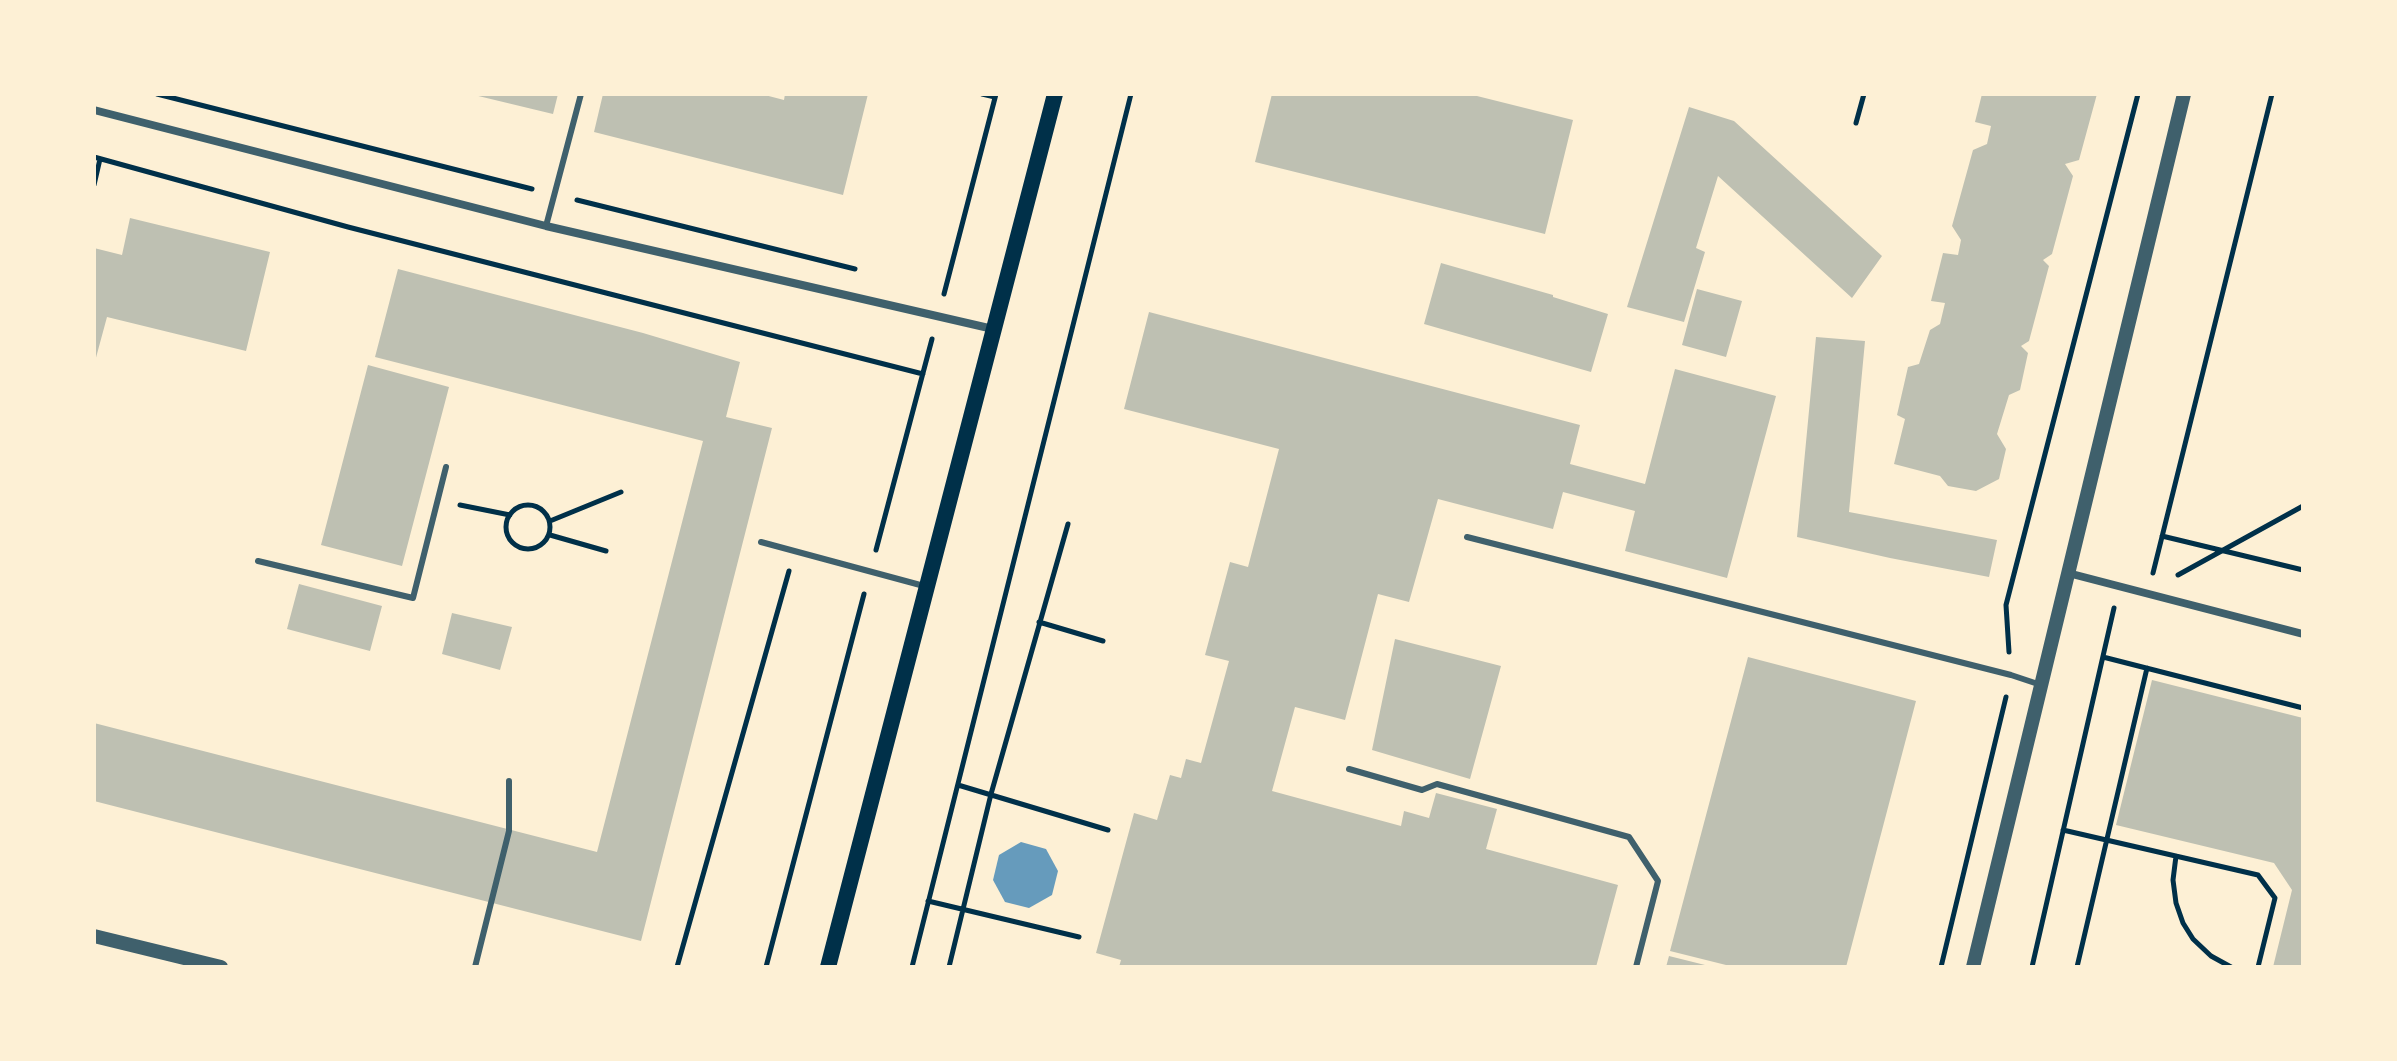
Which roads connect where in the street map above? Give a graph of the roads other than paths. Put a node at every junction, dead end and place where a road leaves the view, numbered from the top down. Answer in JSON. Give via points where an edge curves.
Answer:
{"nodes":[{"id":1,"x":581,"y":94,"type":"edge"},
{"id":2,"x":1055,"y":94,"type":"edge"},
{"id":3,"x":2184,"y":94,"type":"edge"},
{"id":4,"x":94,"y":110,"type":"edge"},
{"id":5,"x":546,"y":226,"type":"junction"},
{"id":6,"x":993,"y":329,"type":"junction"},
{"id":7,"x":446,"y":467,"type":"dead end"},
{"id":8,"x":1467,"y":537,"type":"dead end"},
{"id":9,"x":761,"y":542,"type":"dead end"},
{"id":10,"x":258,"y":561,"type":"dead end"},
{"id":11,"x":2068,"y":573,"type":"junction"},
{"id":12,"x":927,"y":587,"type":"junction"},
{"id":13,"x":2303,"y":634,"type":"edge"},
{"id":14,"x":2041,"y":685,"type":"junction"},
{"id":15,"x":1349,"y":769,"type":"dead end"},
{"id":16,"x":509,"y":781,"type":"dead end"},
{"id":17,"x":94,"y":936,"type":"edge"},
{"id":18,"x":221,"y":967,"type":"edge"},
{"id":19,"x":475,"y":967,"type":"edge"},
{"id":20,"x":828,"y":967,"type":"edge"},
{"id":21,"x":1636,"y":967,"type":"edge"},
{"id":22,"x":1973,"y":967,"type":"edge"}],
"edges":[{"from":1,"to":5,"type":"lane"},
{"from":2,"to":6,"type":"main road"},
{"from":3,"to":11,"type":"street"},
{"from":4,"to":5,"type":"street"},
{"from":5,"to":6,"type":"street"},
{"from":6,"to":12,"type":"main road"},
{"from":7,"to":10,"type":"lane","via":[[413,598]]},
{"from":8,"to":14,"type":"lane"},
{"from":9,"to":12,"type":"lane"},
{"from":11,"to":13,"type":"street"},
{"from":11,"to":14,"type":"street"},
{"from":12,"to":20,"type":"main road"},
{"from":14,"to":22,"type":"street"},
{"from":15,"to":21,"type":"lane","via":[[1422,790],[1437,784],[1629,837],[1658,881]]},
{"from":16,"to":19,"type":"lane","via":[[509,831]]},
{"from":17,"to":18,"type":"street"}]}
